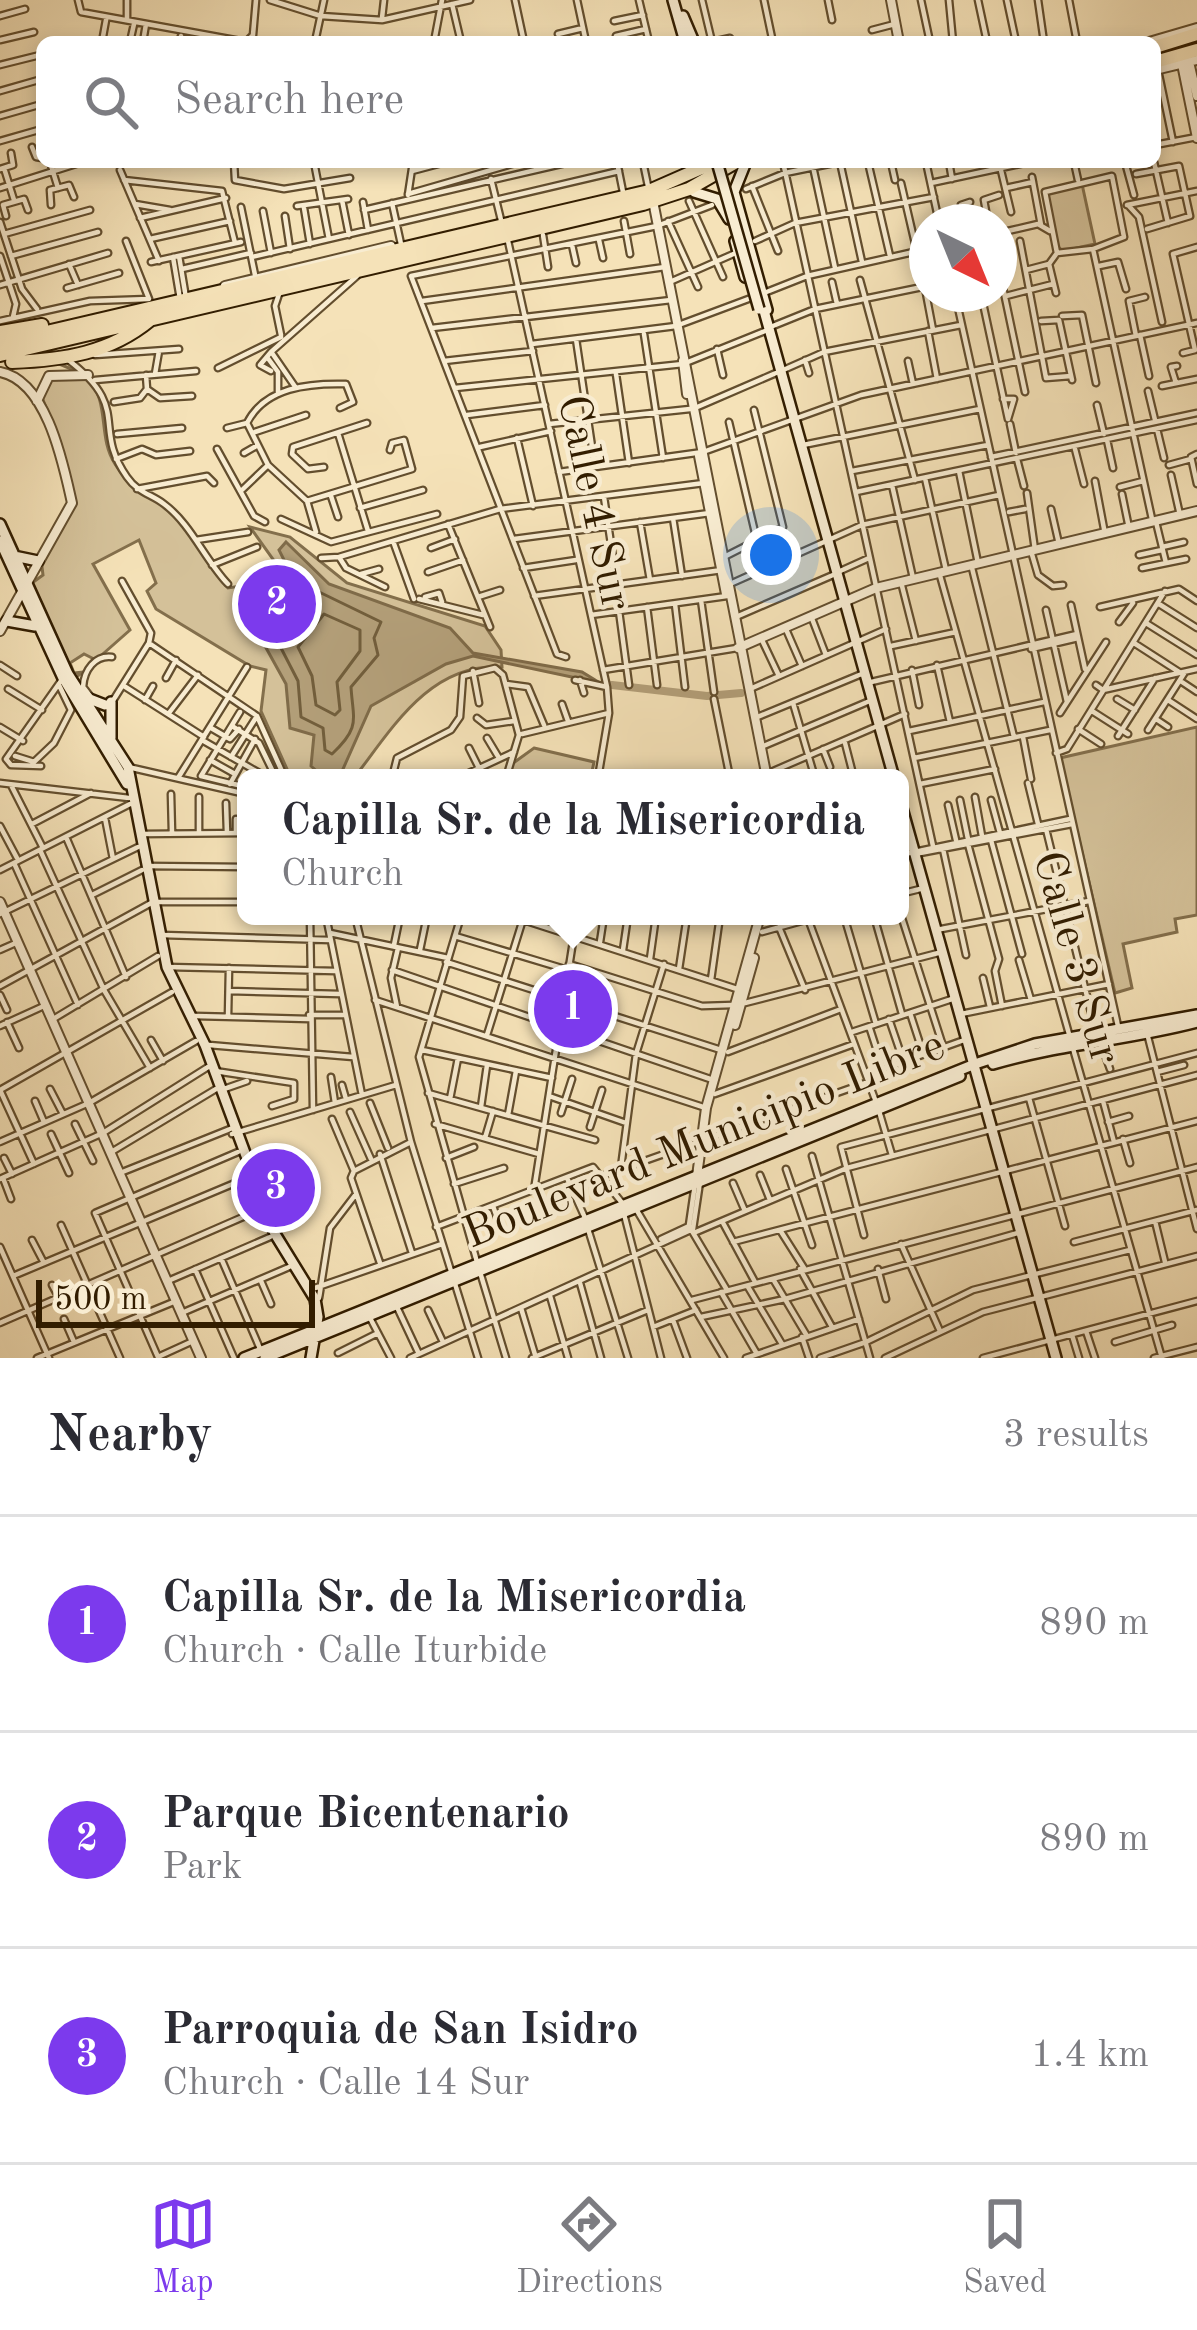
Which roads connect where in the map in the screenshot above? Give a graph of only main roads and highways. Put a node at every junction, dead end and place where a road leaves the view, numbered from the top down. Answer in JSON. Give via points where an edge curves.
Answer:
{"nodes":[{"id":1,"x":676,"y":0,"type":"edge"},
{"id":2,"x":1197,"y":31,"type":"edge"},
{"id":3,"x":686,"y":36,"type":"edge"},
{"id":4,"x":1161,"y":42,"type":"edge"},
{"id":5,"x":706,"y":168,"type":"edge"},
{"id":6,"x":720,"y":168,"type":"edge"},
{"id":7,"x":726,"y":168,"type":"edge"},
{"id":8,"x":744,"y":168,"type":"edge"},
{"id":9,"x":651,"y":196,"type":"junction"},
{"id":10,"x":692,"y":196,"type":"road end"},
{"id":11,"x":224,"y":294,"type":"junction"},
{"id":12,"x":149,"y":299,"type":"road end"},
{"id":13,"x":178,"y":300,"type":"junction"},
{"id":14,"x":120,"y":312,"type":"junction"},
{"id":15,"x":149,"y":318,"type":"junction"},
{"id":16,"x":766,"y":326,"type":"junction"},
{"id":17,"x":0,"y":332,"type":"edge"},
{"id":18,"x":0,"y":343,"type":"edge"},
{"id":19,"x":3,"y":364,"type":"edge"},
{"id":20,"x":791,"y":417,"type":"junction"},
{"id":21,"x":0,"y":513,"type":"edge"},
{"id":22,"x":0,"y":524,"type":"edge"},
{"id":23,"x":3,"y":540,"type":"edge"},
{"id":24,"x":826,"y":541,"type":"junction"},
{"id":25,"x":15,"y":558,"type":"junction"},
{"id":26,"x":38,"y":561,"type":"road end"},
{"id":27,"x":26,"y":589,"type":"junction"},
{"id":28,"x":3,"y":626,"type":"edge"},
{"id":29,"x":38,"y":629,"type":"junction"},
{"id":30,"x":81,"y":695,"type":"junction"},
{"id":31,"x":86,"y":714,"type":"junction"},
{"id":32,"x":108,"y":740,"type":"junction"},
{"id":33,"x":891,"y":769,"type":"edge"},
{"id":34,"x":909,"y":836,"type":"edge"},
{"id":35,"x":144,"y":868,"type":"junction"},
{"id":36,"x":151,"y":903,"type":"junction"},
{"id":37,"x":1197,"y":1019,"type":"edge"},
{"id":38,"x":1098,"y":1037,"type":"junction"},
{"id":39,"x":201,"y":1043,"type":"junction"},
{"id":40,"x":976,"y":1066,"type":"junction"},
{"id":41,"x":234,"y":1131,"type":"junction"},
{"id":42,"x":698,"y":1178,"type":"junction"},
{"id":43,"x":624,"y":1209,"type":"junction"},
{"id":44,"x":452,"y":1278,"type":"junction"},
{"id":45,"x":319,"y":1314,"type":"junction"},
{"id":46,"x":312,"y":1335,"type":"junction"},
{"id":47,"x":263,"y":1355,"type":"edge"},
{"id":48,"x":244,"y":1358,"type":"edge"},
{"id":49,"x":309,"y":1358,"type":"edge"},
{"id":50,"x":1056,"y":1358,"type":"edge"}],
"edges":[{"from":1,"to":3,"type":"main road"},
{"from":2,"to":4,"type":"highway"},
{"from":5,"to":9,"type":"highway"},
{"from":6,"to":16,"type":"main road","bridge":true},
{"from":7,"to":9,"type":"highway","via":[[689,189]]},
{"from":8,"to":16,"type":"main road","via":[[734,192]]},
{"from":9,"to":11,"type":"highway"},
{"from":9,"to":11,"type":"highway","via":[[316,281]]},
{"from":10,"to":16,"type":"main road","via":[[725,207]]},
{"from":11,"to":13,"type":"highway"},
{"from":11,"to":15,"type":"highway"},
{"from":12,"to":13,"type":"highway"},
{"from":13,"to":14,"type":"highway"},
{"from":14,"to":17,"type":"highway"},
{"from":14,"to":18,"type":"highway"},
{"from":15,"to":19,"type":"highway"},
{"from":15,"to":19,"type":"highway","via":[[121,343],[94,353]]},
{"from":16,"to":20,"type":"main road"},
{"from":20,"to":24,"type":"main road"},
{"from":20,"to":24,"type":"main road"},
{"from":21,"to":23,"type":"main road"},
{"from":22,"to":23,"type":"main road"},
{"from":23,"to":25,"type":"main road"},
{"from":23,"to":27,"type":"main road"},
{"from":24,"to":33,"type":"main road"},
{"from":25,"to":26,"type":"main road"},
{"from":25,"to":27,"type":"main road"},
{"from":27,"to":29,"type":"main road"},
{"from":27,"to":30,"type":"main road"},
{"from":28,"to":29,"type":"main road","via":[[26,620]]},
{"from":29,"to":31,"type":"main road","via":[[61,682]]},
{"from":30,"to":31,"type":"main road"},
{"from":30,"to":32,"type":"main road","via":[[108,704]]},
{"from":31,"to":32,"type":"main road"},
{"from":32,"to":35,"type":"main road"},
{"from":32,"to":35,"type":"main road","via":[[128,767]]},
{"from":34,"to":40,"type":"main road"},
{"from":35,"to":36,"type":"main road"},
{"from":36,"to":39,"type":"main road","via":[[166,967]]},
{"from":36,"to":39,"type":"main road","via":[[158,956]]},
{"from":37,"to":38,"type":"main road","name":"Boulevard Municipio Libre"},
{"from":37,"to":38,"type":"main road","name":"Boulevard Municipio Libre","via":[[1148,1035]]},
{"from":38,"to":40,"type":"main road","name":"Boulevard Municipio Libre"},
{"from":39,"to":41,"type":"main road"},
{"from":40,"to":42,"type":"main road","name":"Boulevard Municipio Libre"},
{"from":40,"to":50,"type":"main road"},
{"from":41,"to":45,"type":"main road","via":[[270,1238]]},
{"from":41,"to":45,"type":"main road","via":[[275,1234],[315,1286]]},
{"from":42,"to":43,"type":"main road","name":"Boulevard Municipio Libre"},
{"from":42,"to":43,"type":"main road","name":"Boulevard Municipio Libre","via":[[642,1211]]},
{"from":43,"to":44,"type":"main road","name":"Boulevard Municipio Libre"},
{"from":44,"to":45,"type":"main road","name":"Boulevard Municipio Libre"},
{"from":44,"to":46,"type":"main road","name":"Boulevard Municipio Libre"},
{"from":45,"to":46,"type":"main road","name":"Boulevard Municipio Libre"},
{"from":45,"to":46,"type":"main road"},
{"from":46,"to":47,"type":"main road","name":"Boulevard Municipio Libre"},
{"from":46,"to":49,"type":"main road"},
{"from":47,"to":48,"type":"main road","name":"Boulevard Municipio Libre"}]}
